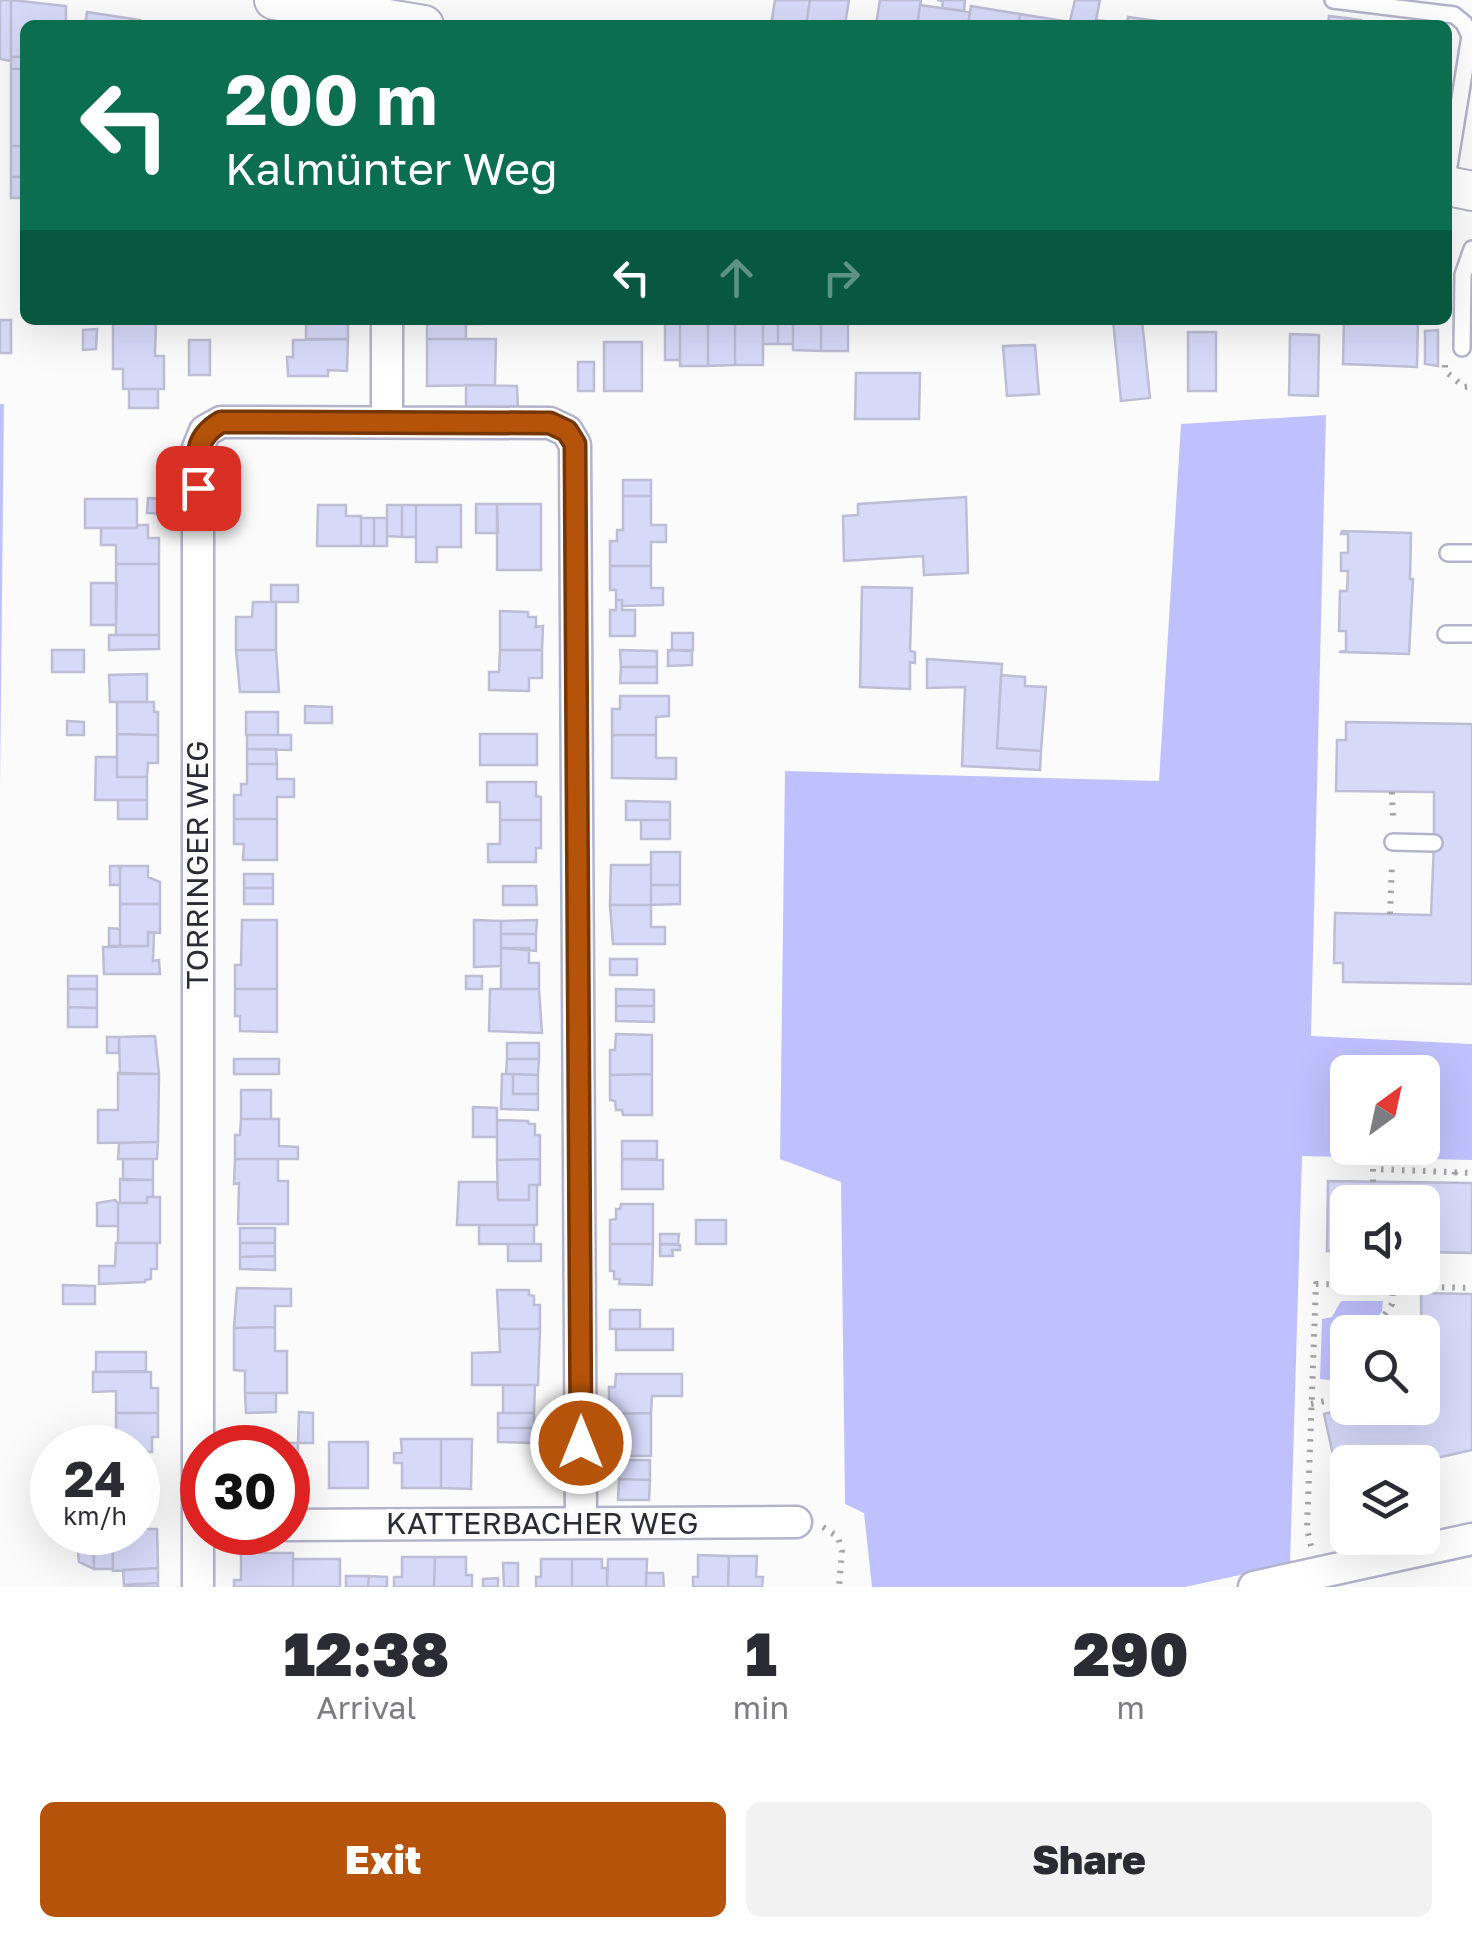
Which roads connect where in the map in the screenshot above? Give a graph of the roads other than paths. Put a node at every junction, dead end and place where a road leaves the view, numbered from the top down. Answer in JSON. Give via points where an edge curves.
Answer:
{"nodes":[{"id":1,"x":274,"y":0,"type":"edge"},
{"id":2,"x":1333,"y":0,"type":"edge"},
{"id":3,"x":394,"y":20,"type":"edge"},
{"id":4,"x":1452,"y":147,"type":"edge"},
{"id":5,"x":1472,"y":249,"type":"edge"},
{"id":6,"x":387,"y":325,"type":"edge"},
{"id":7,"x":1462,"y":348,"type":"dead end"},
{"id":8,"x":387,"y":422,"type":"junction"},
{"id":9,"x":1448,"y":553,"type":"dead end"},
{"id":10,"x":1472,"y":553,"type":"edge"},
{"id":11,"x":1446,"y":634,"type":"dead end"},
{"id":12,"x":1472,"y":634,"type":"edge"},
{"id":13,"x":1393,"y":842,"type":"dead end"},
{"id":14,"x":1434,"y":843,"type":"dead end"},
{"id":15,"x":199,"y":1425,"type":"edge"},
{"id":16,"x":796,"y":1522,"type":"road end"},
{"id":17,"x":581,"y":1523,"type":"junction"},
{"id":18,"x":310,"y":1525,"type":"edge"},
{"id":19,"x":1472,"y":1539,"type":"edge"},
{"id":20,"x":199,"y":1555,"type":"edge"},
{"id":21,"x":198,"y":1587,"type":"edge"},
{"id":22,"x":1254,"y":1587,"type":"edge"}],
"edges":[{"from":1,"to":3,"type":"street"},
{"from":2,"to":4,"type":"lane","via":[[1454,16],[1464,24],[1470,36]]},
{"from":5,"to":7,"type":"lane","via":[[1463,275]]},
{"from":6,"to":8,"type":"street"},
{"from":8,"to":15,"type":"street","name":"TORRINGER WEG","via":[[221,422],[206,431],[198,448]]},
{"from":8,"to":17,"type":"street","name":"TORRINGER WEG","via":[[550,423],[575,444]]},
{"from":9,"to":10,"type":"lane"},
{"from":11,"to":12,"type":"lane"},
{"from":13,"to":14,"type":"lane"},
{"from":16,"to":17,"type":"street","name":"KATTERBACHER WEG"},
{"from":17,"to":18,"type":"street","name":"KATTERBACHER WEG"},
{"from":19,"to":22,"type":"street"},
{"from":20,"to":21,"type":"street","name":"TORRINGER WEG"}]}
